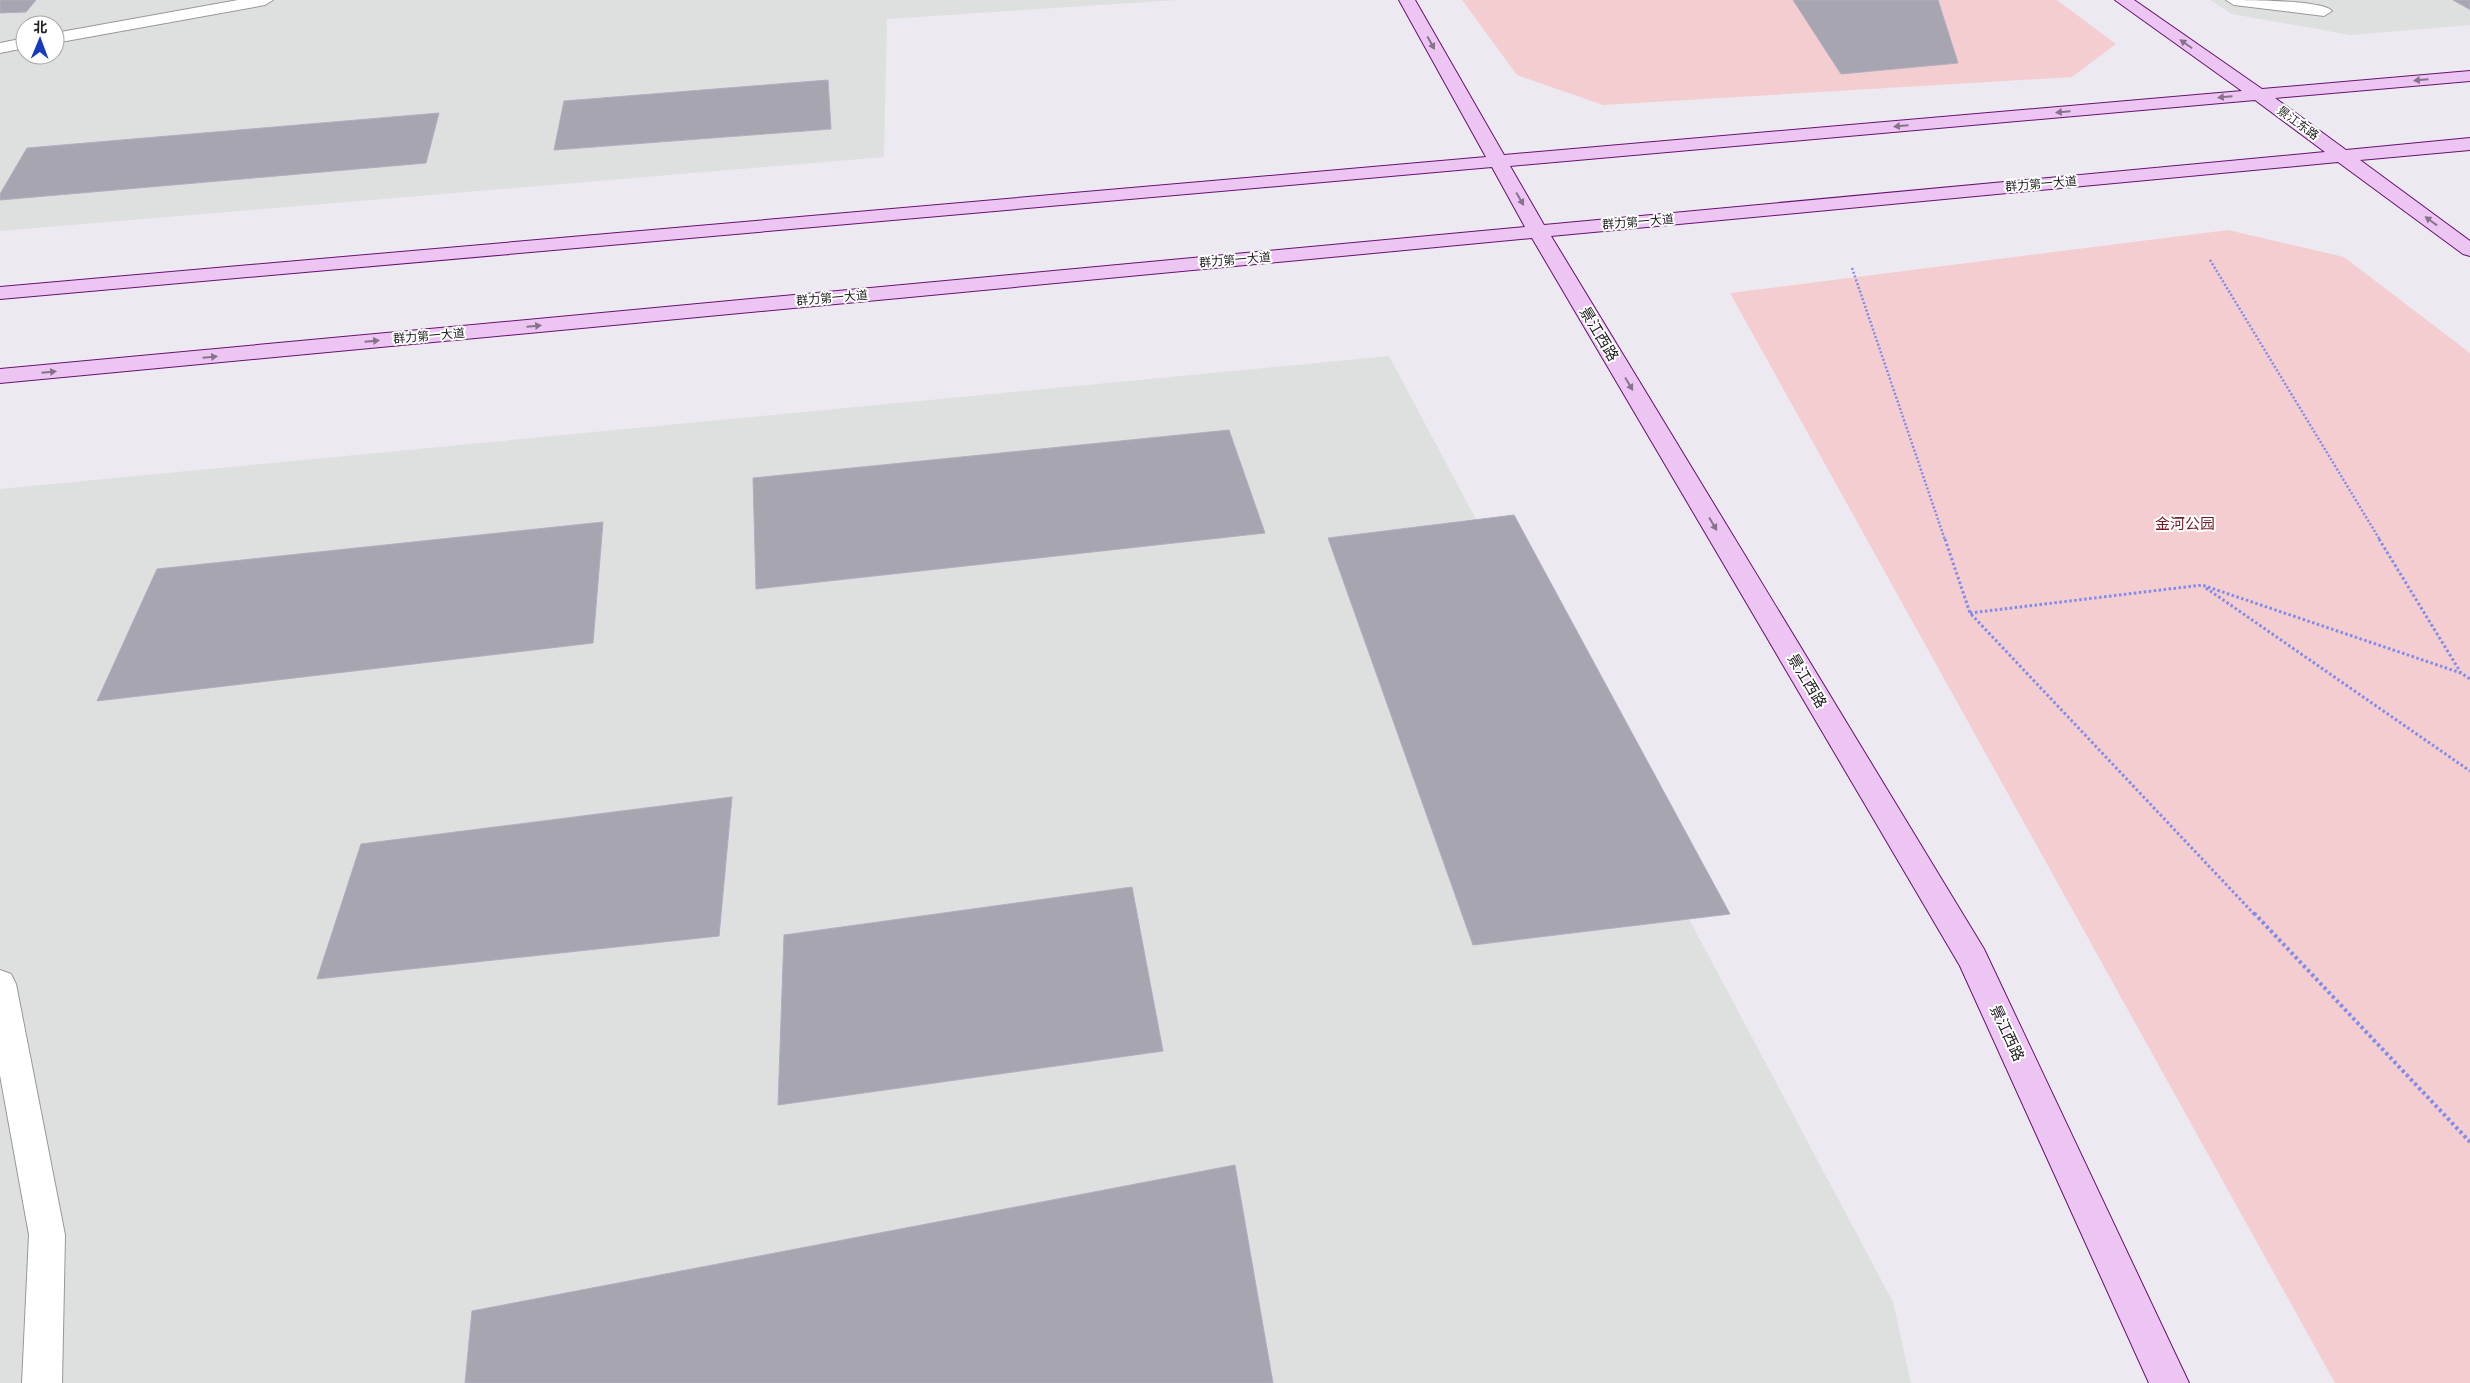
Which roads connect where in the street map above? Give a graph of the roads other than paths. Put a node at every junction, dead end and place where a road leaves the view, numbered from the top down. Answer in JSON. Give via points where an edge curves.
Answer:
{"nodes":[{"id":1,"x":265,"y":0,"type":"edge"},
{"id":2,"x":1407,"y":0,"type":"edge"},
{"id":3,"x":2123,"y":0,"type":"edge"},
{"id":4,"x":2234,"y":0,"type":"edge"},
{"id":5,"x":2324,"y":11,"type":"dead end"},
{"id":6,"x":65,"y":36,"type":"edge"},
{"id":7,"x":15,"y":46,"type":"edge"},
{"id":8,"x":0,"y":48,"type":"edge"},
{"id":9,"x":2470,"y":76,"type":"edge"},
{"id":10,"x":2258,"y":94,"type":"junction"},
{"id":11,"x":2470,"y":144,"type":"edge"},
{"id":12,"x":2343,"y":156,"type":"junction"},
{"id":13,"x":1498,"y":161,"type":"junction"},
{"id":14,"x":1538,"y":232,"type":"junction"},
{"id":15,"x":2470,"y":250,"type":"edge"},
{"id":16,"x":0,"y":292,"type":"edge"},
{"id":17,"x":0,"y":376,"type":"edge"},
{"id":18,"x":0,"y":984,"type":"edge"},
{"id":19,"x":42,"y":1383,"type":"edge"},
{"id":20,"x":2169,"y":1383,"type":"edge"}],
"edges":[{"from":1,"to":6,"type":"street"},
{"from":2,"to":13,"type":"main road","name":"景江西路","one_way":true},
{"from":10,"to":3,"type":"main road","name":"景江东路","one_way":true},
{"from":4,"to":5,"type":"street"},
{"from":7,"to":8,"type":"street"},
{"from":9,"to":10,"type":"main road","one_way":true},
{"from":10,"to":12,"type":"main road","name":"景江东路"},
{"from":10,"to":13,"type":"main road","one_way":true},
{"from":11,"to":12,"type":"main road","name":"群力第一大道"},
{"from":12,"to":14,"type":"main road","name":"群力第一大道"},
{"from":15,"to":12,"type":"main road","name":"景江东路","one_way":true},
{"from":13,"to":14,"type":"main road","name":"景江西路","one_way":true},
{"from":13,"to":16,"type":"main road"},
{"from":17,"to":14,"type":"main road","name":"群力第一大道","one_way":true},
{"from":14,"to":20,"type":"main road","name":"景江西路","one_way":true,"via":[[1973,959]]},
{"from":18,"to":19,"type":"street","via":[[47,1235]]}]}
